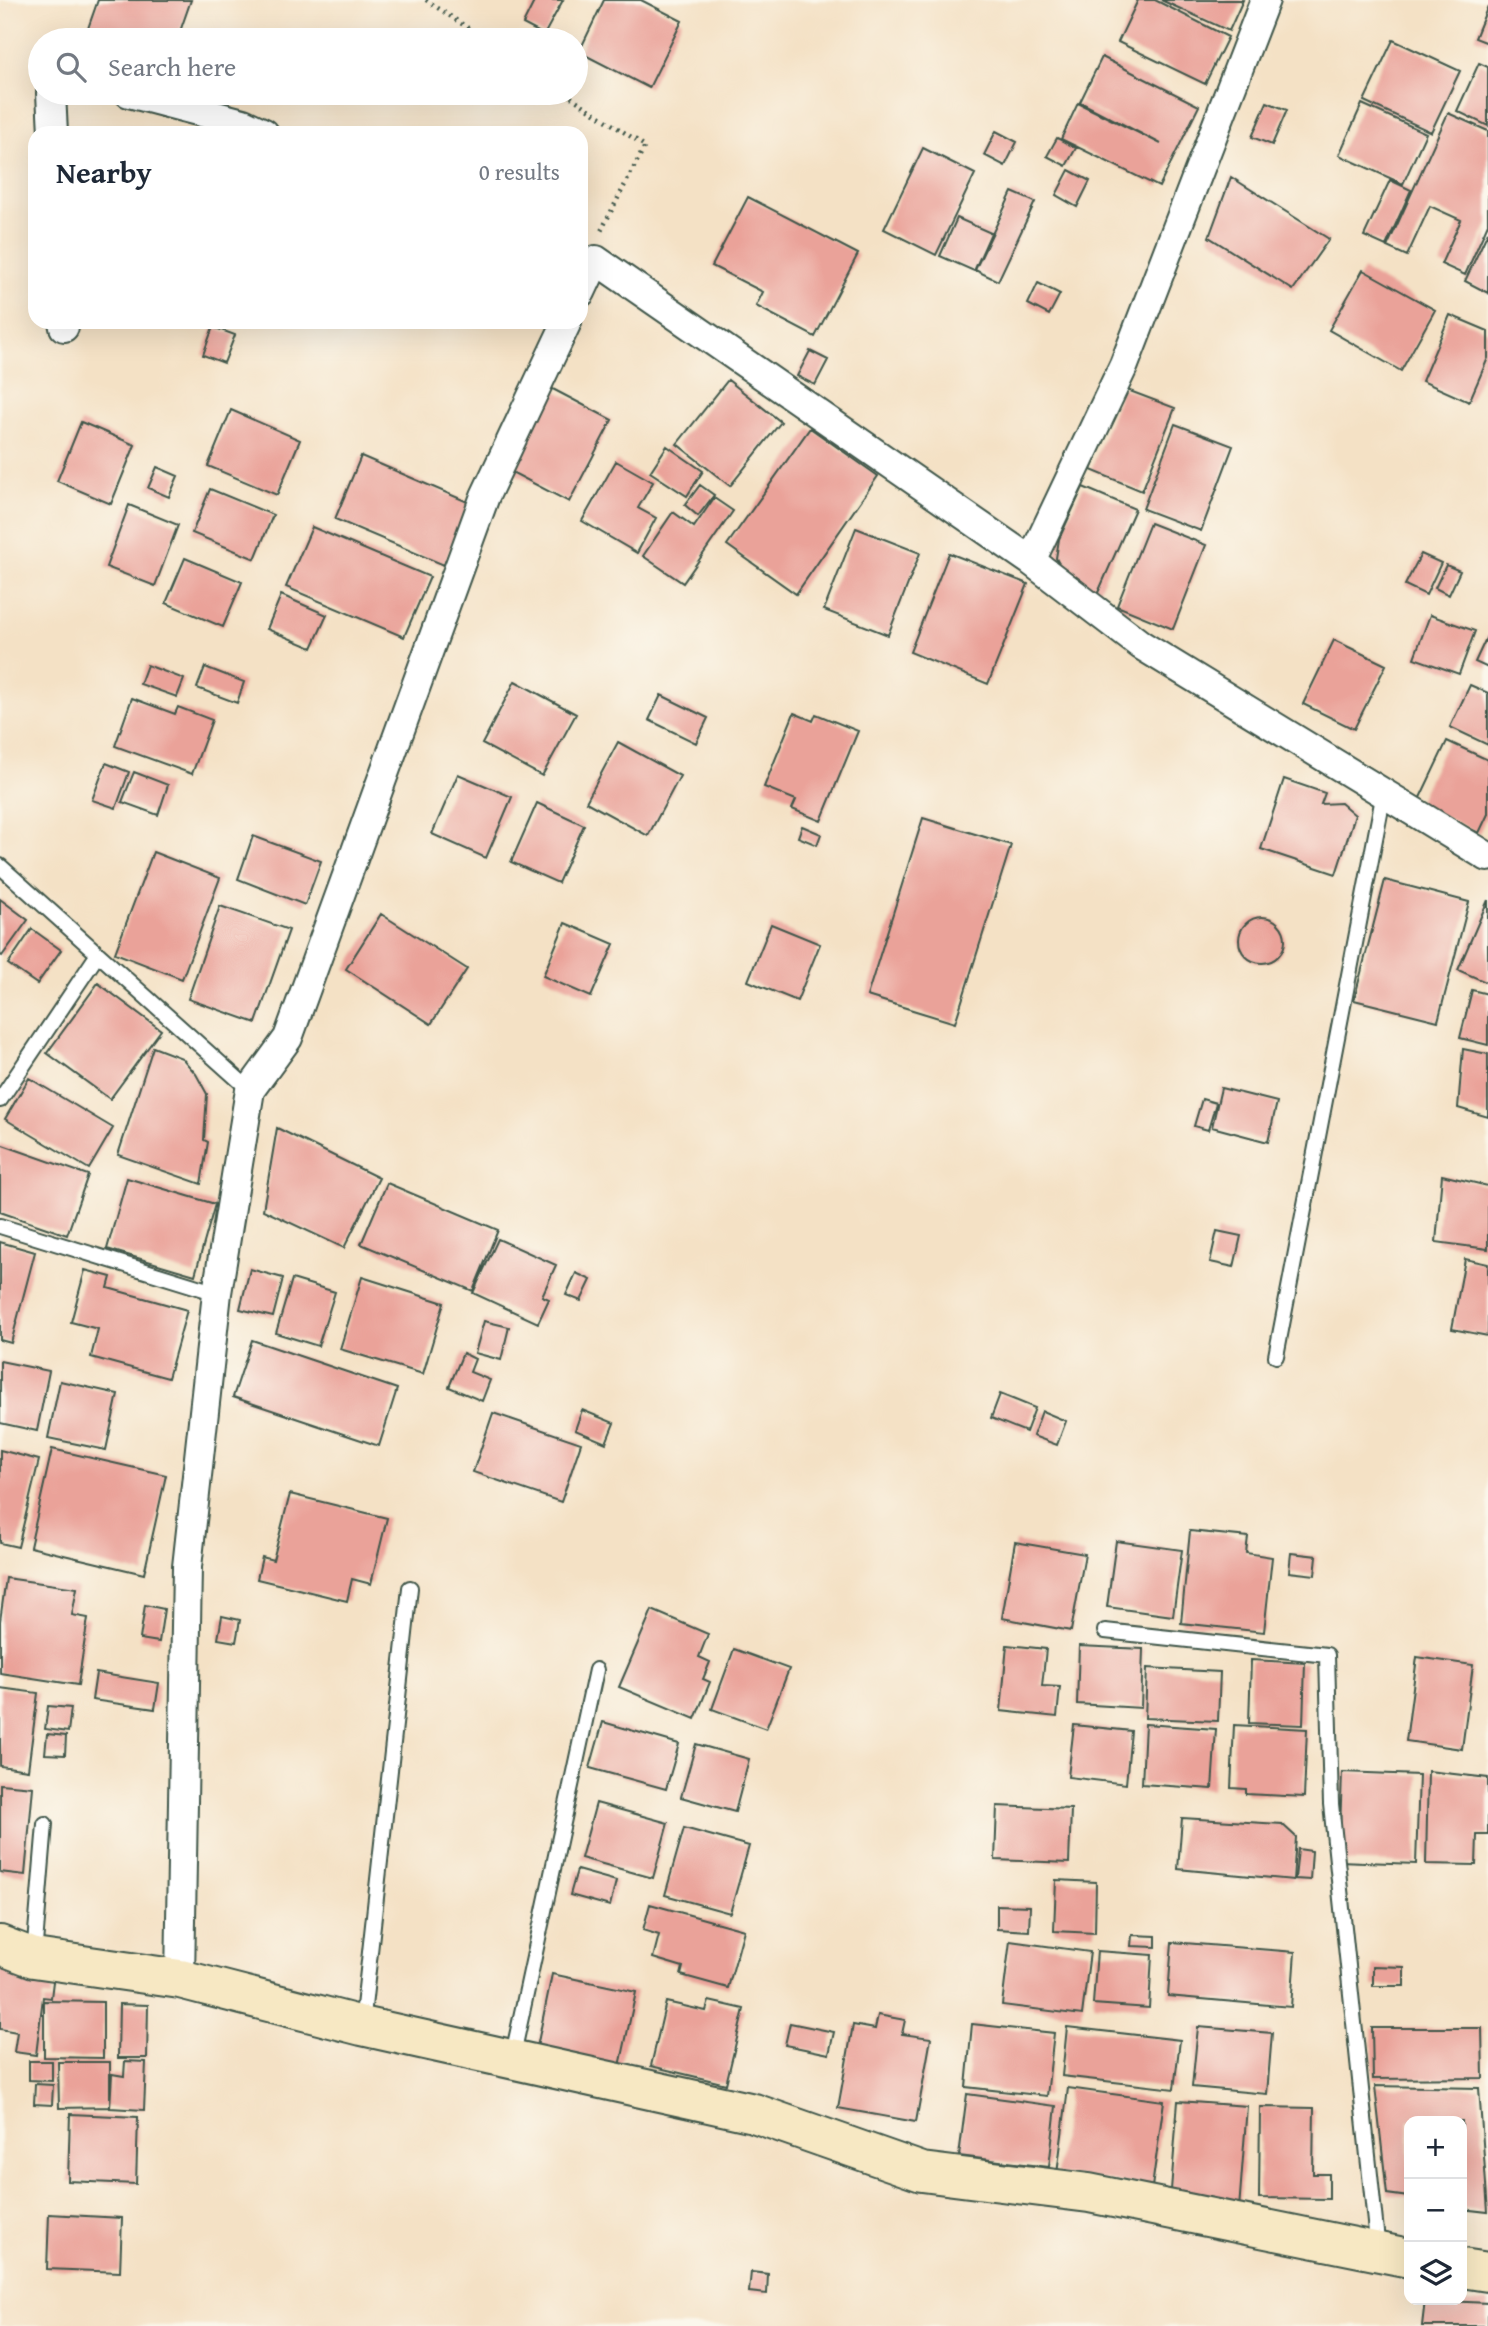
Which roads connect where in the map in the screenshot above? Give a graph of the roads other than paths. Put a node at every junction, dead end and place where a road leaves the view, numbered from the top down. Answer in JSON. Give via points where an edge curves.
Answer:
{"nodes":[{"id":1,"x":1265,"y":0,"type":"edge"},
{"id":2,"x":52,"y":105,"type":"edge"},
{"id":3,"x":175,"y":105,"type":"edge"},
{"id":4,"x":53,"y":126,"type":"edge"},
{"id":5,"x":249,"y":126,"type":"edge"},
{"id":6,"x":588,"y":280,"type":"edge"},
{"id":7,"x":564,"y":329,"type":"edge"},
{"id":8,"x":1031,"y":561,"type":"junction"},
{"id":9,"x":1384,"y":792,"type":"junction"},
{"id":10,"x":1488,"y":857,"type":"edge"},
{"id":11,"x":0,"y":866,"type":"edge"},
{"id":12,"x":98,"y":954,"type":"junction"},
{"id":13,"x":250,"y":1090,"type":"junction"},
{"id":14,"x":0,"y":1100,"type":"edge"},
{"id":15,"x":0,"y":1226,"type":"edge"},
{"id":16,"x":217,"y":1293,"type":"junction"},
{"id":17,"x":1276,"y":1356,"type":"dead end"},
{"id":18,"x":410,"y":1588,"type":"dead end"},
{"id":19,"x":1105,"y":1630,"type":"dead end"},
{"id":20,"x":596,"y":1670,"type":"dead end"},
{"id":21,"x":45,"y":1824,"type":"dead end"},
{"id":22,"x":17,"y":1951,"type":"edge"},
{"id":23,"x":180,"y":1979,"type":"junction"},
{"id":24,"x":362,"y":2026,"type":"junction"},
{"id":25,"x":512,"y":2059,"type":"junction"},
{"id":26,"x":1394,"y":2255,"type":"edge"},
{"id":27,"x":1467,"y":2268,"type":"edge"},
{"id":28,"x":1488,"y":2272,"type":"edge"}],
"edges":[{"from":1,"to":8,"type":"street","via":[[1124,365]]},
{"from":2,"to":4,"type":"street"},
{"from":3,"to":5,"type":"street"},
{"from":6,"to":8,"type":"street"},
{"from":7,"to":13,"type":"street","via":[[485,496],[288,1038]]},
{"from":8,"to":9,"type":"street","via":[[1141,645]]},
{"from":9,"to":10,"type":"street"},
{"from":9,"to":17,"type":"lane"},
{"from":11,"to":12,"type":"lane"},
{"from":12,"to":13,"type":"lane"},
{"from":12,"to":14,"type":"lane"},
{"from":13,"to":16,"type":"street"},
{"from":15,"to":16,"type":"lane"},
{"from":16,"to":23,"type":"street","via":[[187,1567]]},
{"from":18,"to":24,"type":"lane"},
{"from":19,"to":26,"type":"lane","via":[[1327,1655],[1331,1804]]},
{"from":20,"to":25,"type":"lane"},
{"from":21,"to":22,"type":"lane"},
{"from":22,"to":23,"type":"street"},
{"from":23,"to":24,"type":"street"},
{"from":24,"to":25,"type":"street"},
{"from":25,"to":26,"type":"street","via":[[754,2113],[922,2172],[1089,2193]]},
{"from":27,"to":28,"type":"street"}]}
